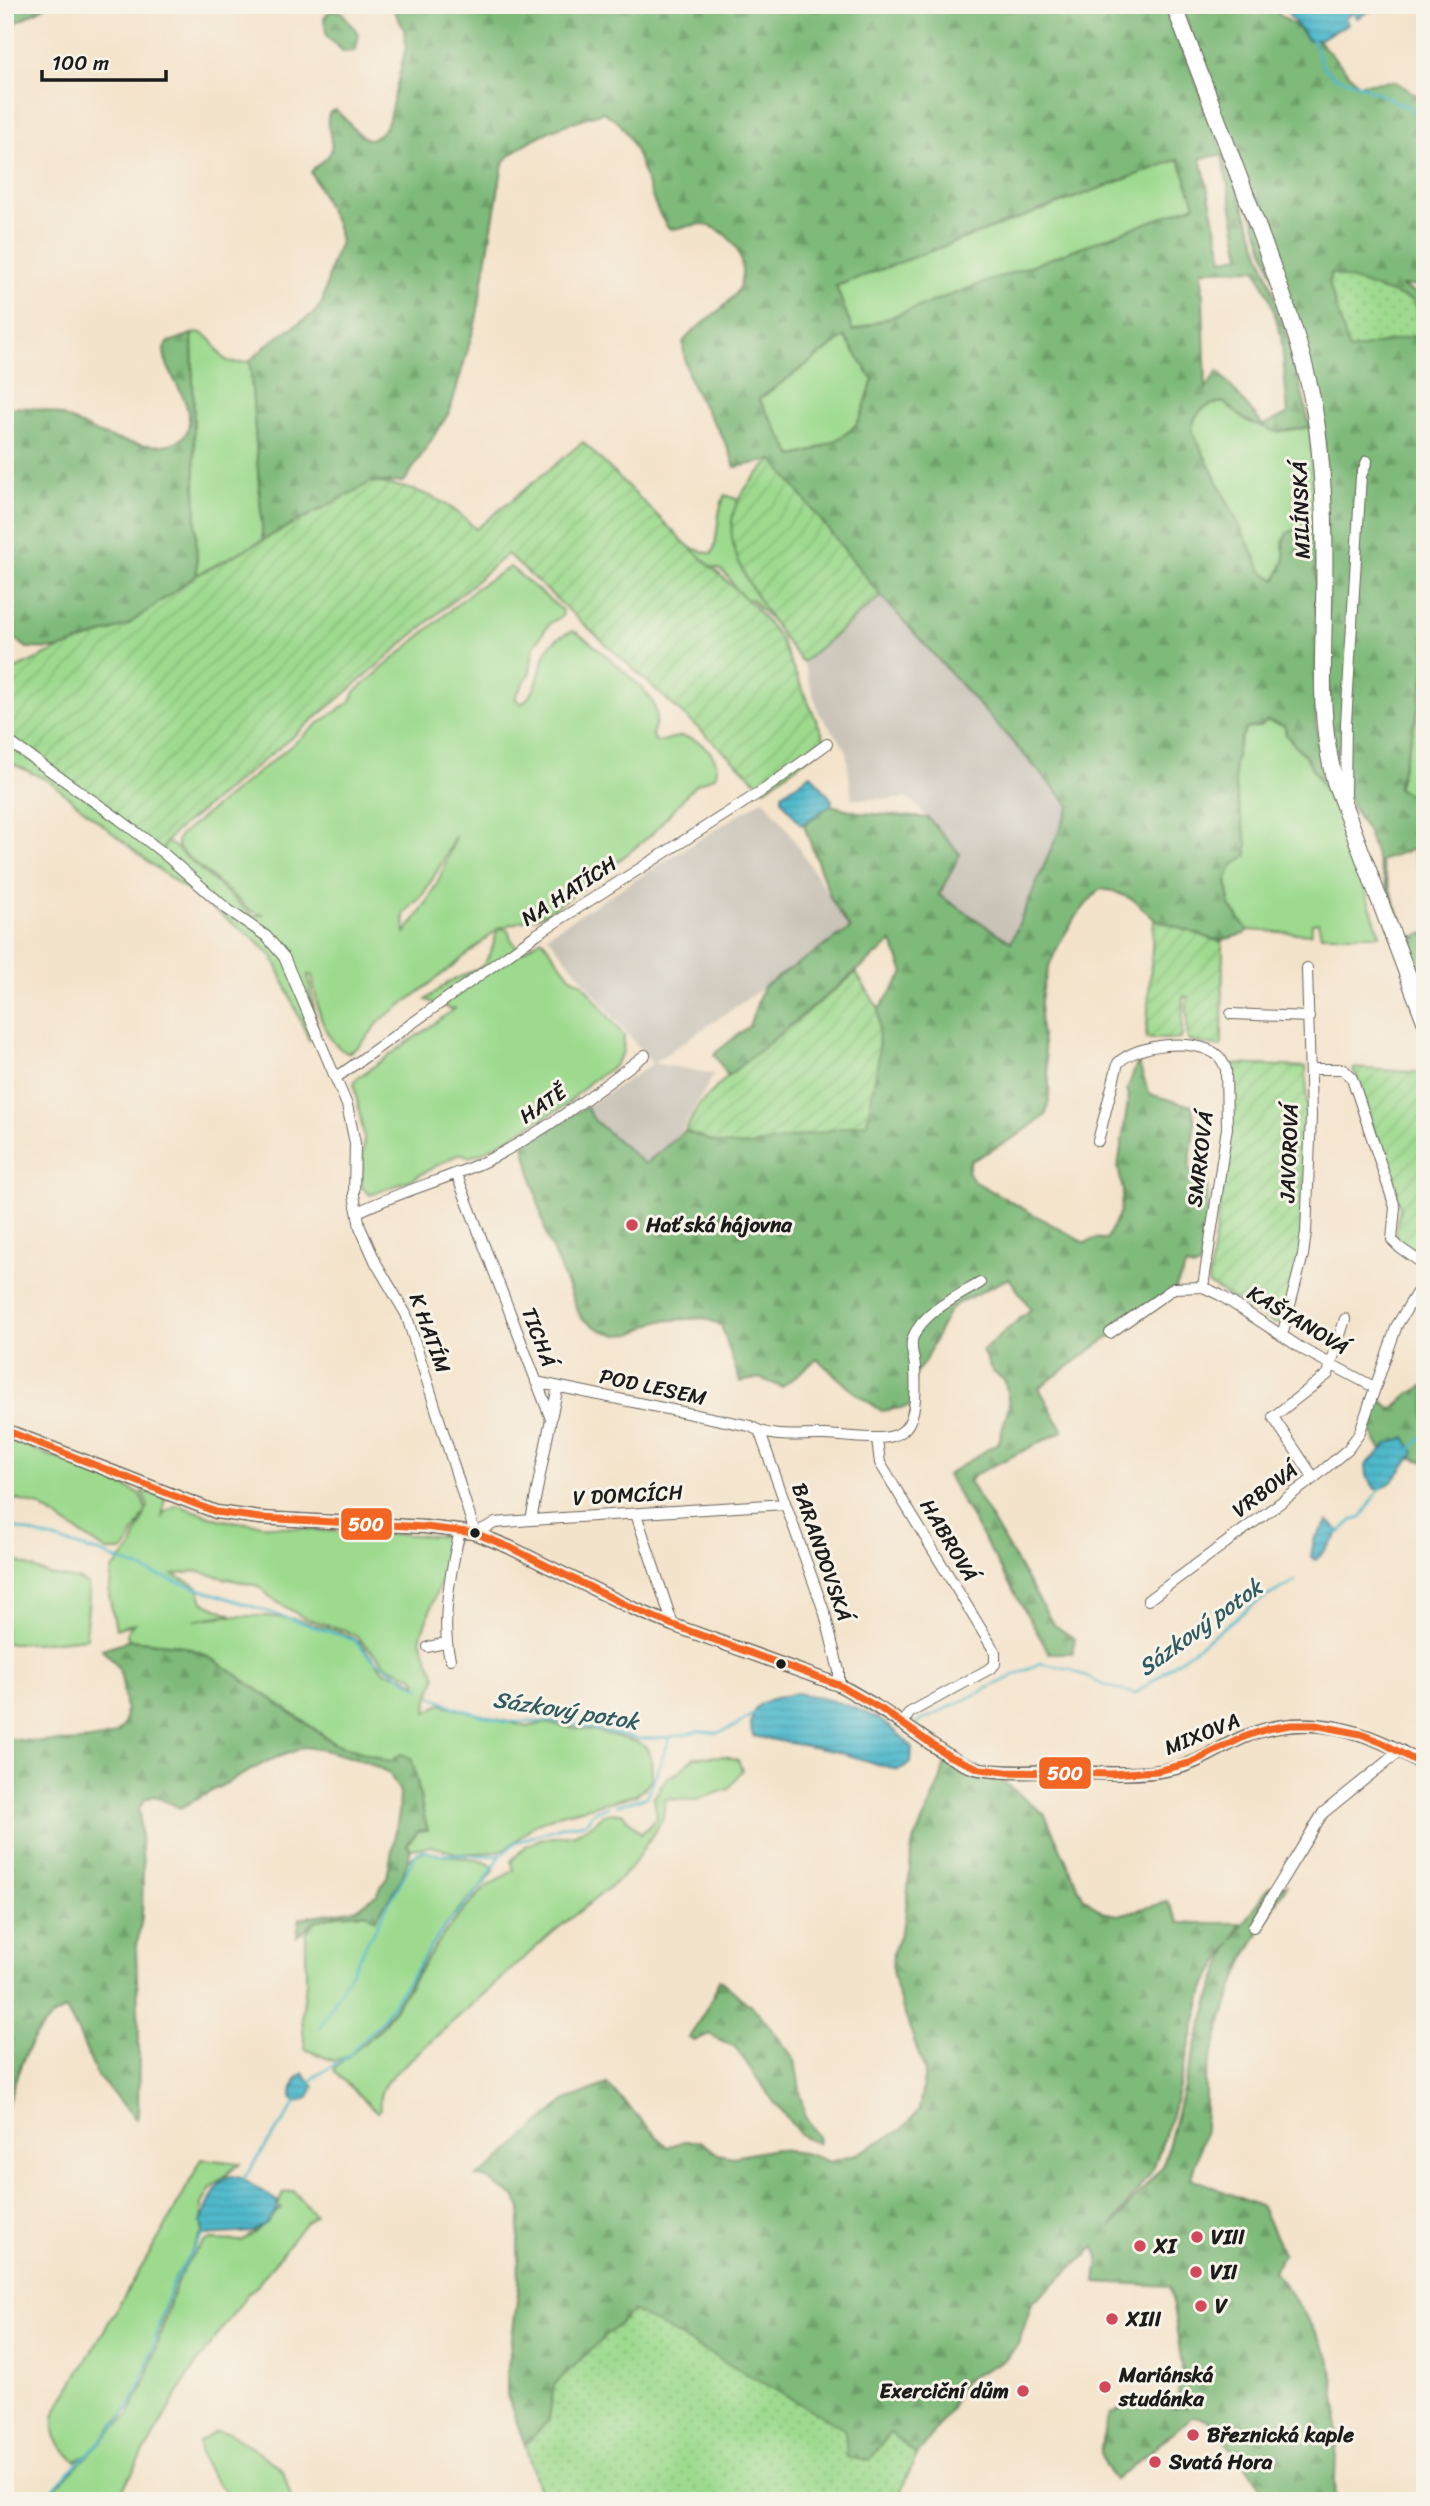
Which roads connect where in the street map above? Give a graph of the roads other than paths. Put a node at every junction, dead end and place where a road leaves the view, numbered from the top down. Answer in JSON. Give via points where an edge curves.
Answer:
{"nodes":[{"id":1,"x":1174,"y":5,"type":"edge"},
{"id":2,"x":1367,"y":461,"type":"dead end"},
{"id":3,"x":5,"y":739,"type":"edge"},
{"id":4,"x":827,"y":744,"type":"dead end"},
{"id":5,"x":1346,"y":809,"type":"junction"},
{"id":6,"x":1307,"y":968,"type":"dead end"},
{"id":7,"x":1231,"y":1014,"type":"dead end"},
{"id":8,"x":1309,"y":1017,"type":"junction"},
{"id":9,"x":1425,"y":1021,"type":"edge"},
{"id":10,"x":645,"y":1055,"type":"dead end"},
{"id":11,"x":1311,"y":1069,"type":"junction"},
{"id":12,"x":337,"y":1077,"type":"junction"},
{"id":13,"x":1098,"y":1141,"type":"dead end"},
{"id":14,"x":456,"y":1173,"type":"junction"},
{"id":15,"x":358,"y":1212,"type":"junction"},
{"id":16,"x":1425,"y":1265,"type":"edge"},
{"id":17,"x":1425,"y":1279,"type":"edge"},
{"id":18,"x":979,"y":1283,"type":"dead end"},
{"id":19,"x":1203,"y":1287,"type":"junction"},
{"id":20,"x":1345,"y":1319,"type":"dead end"},
{"id":21,"x":1110,"y":1333,"type":"dead end"},
{"id":22,"x":1282,"y":1336,"type":"junction"},
{"id":23,"x":1333,"y":1364,"type":"junction"},
{"id":24,"x":536,"y":1382,"type":"junction"},
{"id":25,"x":558,"y":1387,"type":"junction"},
{"id":26,"x":1374,"y":1387,"type":"junction"},
{"id":27,"x":551,"y":1419,"type":"junction"},
{"id":28,"x":5,"y":1430,"type":"edge"},
{"id":29,"x":760,"y":1433,"type":"junction"},
{"id":30,"x":877,"y":1439,"type":"junction"},
{"id":31,"x":1314,"y":1478,"type":"junction"},
{"id":32,"x":785,"y":1504,"type":"junction"},
{"id":33,"x":636,"y":1514,"type":"junction"},
{"id":34,"x":531,"y":1520,"type":"junction"},
{"id":35,"x":460,"y":1531,"type":"junction"},
{"id":36,"x":475,"y":1533,"type":"junction"},
{"id":37,"x":1148,"y":1600,"type":"dead end"},
{"id":38,"x":673,"y":1625,"type":"junction"},
{"id":39,"x":445,"y":1643,"type":"junction"},
{"id":40,"x":428,"y":1647,"type":"dead end"},
{"id":41,"x":450,"y":1660,"type":"dead end"},
{"id":42,"x":839,"y":1685,"type":"junction"},
{"id":43,"x":903,"y":1725,"type":"junction"},
{"id":44,"x":1401,"y":1750,"type":"junction"},
{"id":45,"x":1425,"y":1766,"type":"edge"},
{"id":46,"x":1253,"y":1927,"type":"dead end"}],
"edges":[{"from":1,"to":5,"type":"main road","name":"MILÍNSKÁ","via":[[1263,240],[1304,367],[1317,426],[1325,603],[1323,724],[1326,750]]},
{"from":2,"to":5,"type":"street","via":[[1361,476],[1346,723]]},
{"from":3,"to":12,"type":"street","name":"K HATÍM","via":[[119,819],[266,936],[284,957]]},
{"from":4,"to":12,"type":"street","name":"NA HATÍCH","via":[[765,789],[537,934]]},
{"from":5,"to":9,"type":"main road","name":"MILÍNSKÁ"},
{"from":6,"to":8,"type":"street","name":"JAVOROVÁ"},
{"from":7,"to":8,"type":"street"},
{"from":8,"to":11,"type":"street","name":"JAVOROVÁ"},
{"from":10,"to":14,"type":"street","name":"HATĚ","via":[[526,1139]]},
{"from":11,"to":16,"type":"street","via":[[1343,1069],[1352,1078],[1395,1207],[1392,1240]]},
{"from":11,"to":22,"type":"street","name":"JAVOROVÁ","via":[[1303,1255]]},
{"from":12,"to":15,"type":"street","name":"K HATÍM","via":[[352,1124]]},
{"from":13,"to":19,"type":"street","name":"SMRKOVÁ","via":[[1122,1058],[1158,1046],[1184,1044],[1213,1052],[1222,1060],[1227,1128]]},
{"from":14,"to":15,"type":"street"},
{"from":14,"to":24,"type":"street","name":"TICHÁ"},
{"from":15,"to":36,"type":"street","name":"K HATÍM","via":[[376,1263],[406,1314]]},
{"from":17,"to":26,"type":"street","name":"VRBOVÁ","via":[[1397,1325]]},
{"from":18,"to":30,"type":"street","via":[[941,1306],[913,1338],[913,1418],[899,1433]]},
{"from":19,"to":21,"type":"street","via":[[1174,1288]]},
{"from":19,"to":22,"type":"street","name":"KAŠTANOVÁ"},
{"from":20,"to":23,"type":"street"},
{"from":22,"to":23,"type":"street","name":"KAŠTANOVÁ"},
{"from":23,"to":26,"type":"street","name":"KAŠTANOVÁ"},
{"from":23,"to":31,"type":"street","via":[[1328,1374],[1273,1417]]},
{"from":24,"to":25,"type":"street","name":"POD LESEM"},
{"from":24,"to":27,"type":"street","name":"TICHÁ"},
{"from":25,"to":27,"type":"street"},
{"from":25,"to":29,"type":"street","name":"POD LESEM","via":[[750,1426]]},
{"from":26,"to":31,"type":"street","name":"VRBOVÁ","via":[[1354,1442]]},
{"from":27,"to":34,"type":"street"},
{"from":28,"to":35,"type":"street","name":"MIXOVA","via":[[216,1512]]},
{"from":29,"to":30,"type":"street","name":"POD LESEM"},
{"from":29,"to":32,"type":"street","name":"BARANDOVSKÁ"},
{"from":30,"to":43,"type":"street","name":"HABROVÁ","via":[[880,1463],[996,1659],[991,1668],[909,1713]]},
{"from":31,"to":37,"type":"street","name":"VRBOVÁ"},
{"from":32,"to":33,"type":"street","name":"V DOMCÍCH"},
{"from":32,"to":42,"type":"street","name":"BARANDOVSKÁ","via":[[825,1614]]},
{"from":33,"to":34,"type":"street","name":"V DOMCÍCH"},
{"from":33,"to":38,"type":"street"},
{"from":34,"to":36,"type":"street","name":"V DOMCÍCH","via":[[495,1523]]},
{"from":35,"to":36,"type":"street","name":"MIXOVA"},
{"from":35,"to":39,"type":"street","via":[[452,1563]]},
{"from":36,"to":38,"type":"street","name":"MIXOVA"},
{"from":38,"to":42,"type":"street","name":"MIXOVA"},
{"from":39,"to":40,"type":"street"},
{"from":39,"to":41,"type":"street"},
{"from":42,"to":43,"type":"street","name":"MIXOVA"},
{"from":43,"to":44,"type":"street","name":"MIXOVA","via":[[962,1763],[984,1770],[1152,1771],[1187,1764],[1261,1731],[1296,1725],[1366,1735]]},
{"from":44,"to":45,"type":"street","name":"MIXOVA"},
{"from":44,"to":46,"type":"street","via":[[1323,1813]]}]}
